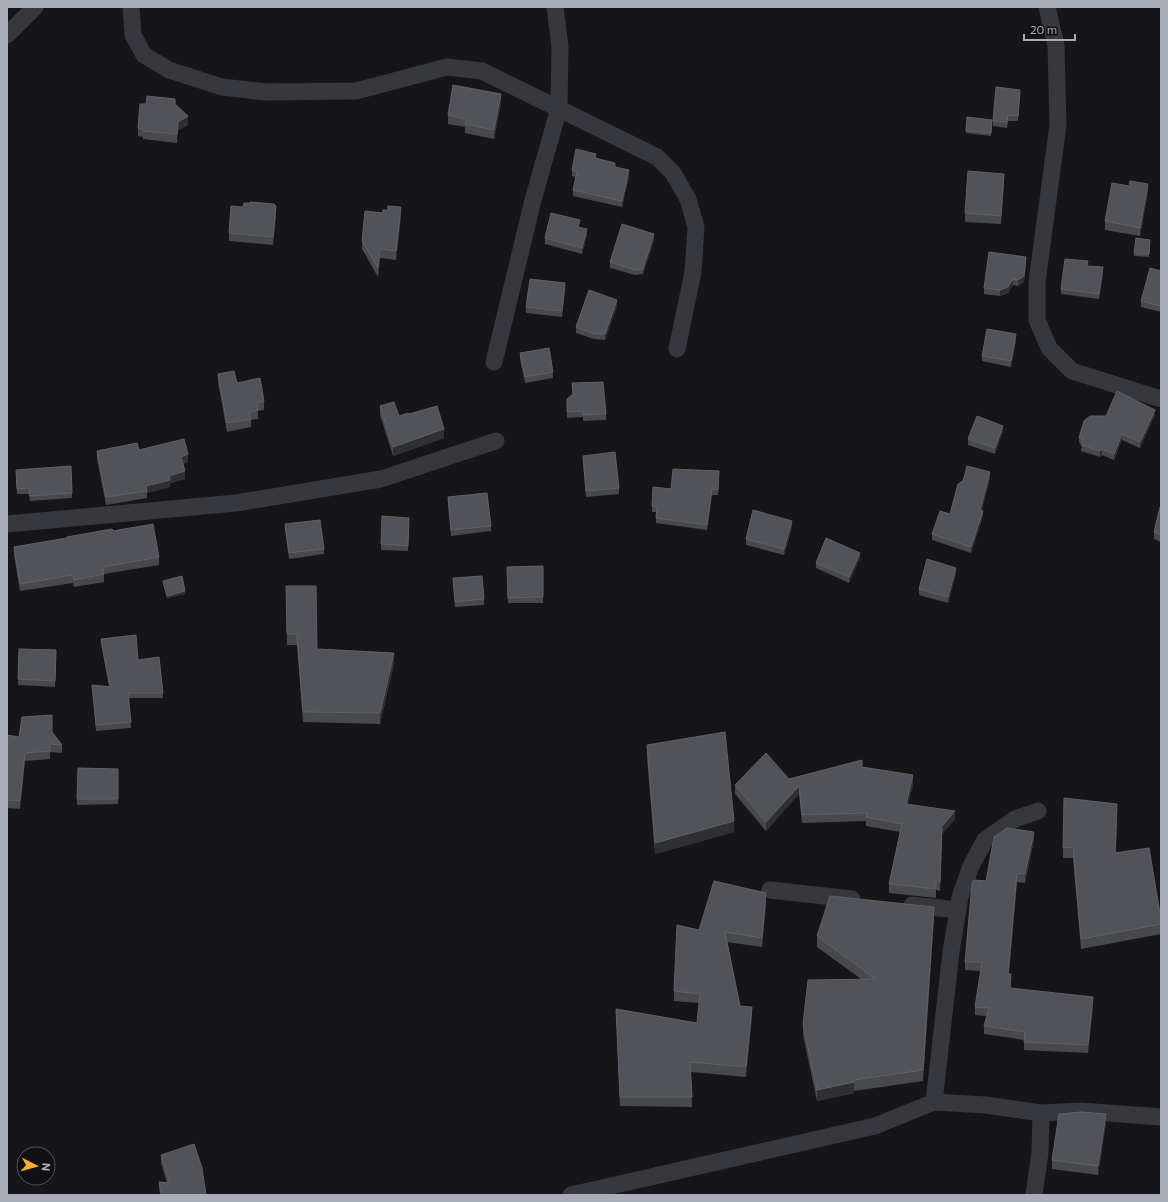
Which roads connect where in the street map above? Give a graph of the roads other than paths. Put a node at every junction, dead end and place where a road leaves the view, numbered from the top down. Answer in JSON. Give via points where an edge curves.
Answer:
{"nodes":[{"id":1,"x":34,"y":7,"type":"edge"},
{"id":2,"x":131,"y":7,"type":"edge"},
{"id":3,"x":555,"y":7,"type":"edge"},
{"id":4,"x":1047,"y":7,"type":"edge"},
{"id":5,"x":7,"y":34,"type":"edge"},
{"id":6,"x":559,"y":108,"type":"junction"},
{"id":7,"x":677,"y":349,"type":"dead end"},
{"id":8,"x":494,"y":362,"type":"dead end"},
{"id":9,"x":1161,"y":399,"type":"edge"},
{"id":10,"x":496,"y":441,"type":"dead end"},
{"id":11,"x":7,"y":524,"type":"edge"},
{"id":12,"x":1038,"y":811,"type":"dead end"},
{"id":13,"x":770,"y":890,"type":"dead end"},
{"id":14,"x":872,"y":901,"type":"edge"},
{"id":15,"x":895,"y":903,"type":"edge"},
{"id":16,"x":958,"y":910,"type":"junction"},
{"id":17,"x":934,"y":1102,"type":"junction"},
{"id":18,"x":1041,"y":1113,"type":"junction"},
{"id":19,"x":1161,"y":1117,"type":"edge"},
{"id":20,"x":571,"y":1195,"type":"edge"},
{"id":21,"x":1034,"y":1195,"type":"edge"}],
"edges":[{"from":1,"to":5,"type":"street"},
{"from":2,"to":6,"type":"street","via":[[133,35],[144,55],[168,70],[222,87],[266,92],[356,91],[447,67],[482,71]]},
{"from":3,"to":6,"type":"street","via":[[560,47]]},
{"from":4,"to":9,"type":"street","via":[[1056,45],[1058,125],[1037,282],[1037,320],[1049,348],[1072,371]]},
{"from":6,"to":7,"type":"street","via":[[657,157],[674,173],[688,199],[696,227],[693,272]]},
{"from":6,"to":8,"type":"street","via":[[533,200]]},
{"from":10,"to":11,"type":"street","via":[[380,479],[236,503]]},
{"from":12,"to":16,"type":"street","via":[[1015,819],[985,840],[971,866]]},
{"from":13,"to":14,"type":"street"},
{"from":15,"to":16,"type":"street"},
{"from":16,"to":17,"type":"street"},
{"from":17,"to":18,"type":"street","via":[[986,1105]]},
{"from":17,"to":20,"type":"street","via":[[875,1126]]},
{"from":18,"to":19,"type":"street","via":[[1081,1111]]},
{"from":18,"to":21,"type":"street","via":[[1040,1153]]}]}
